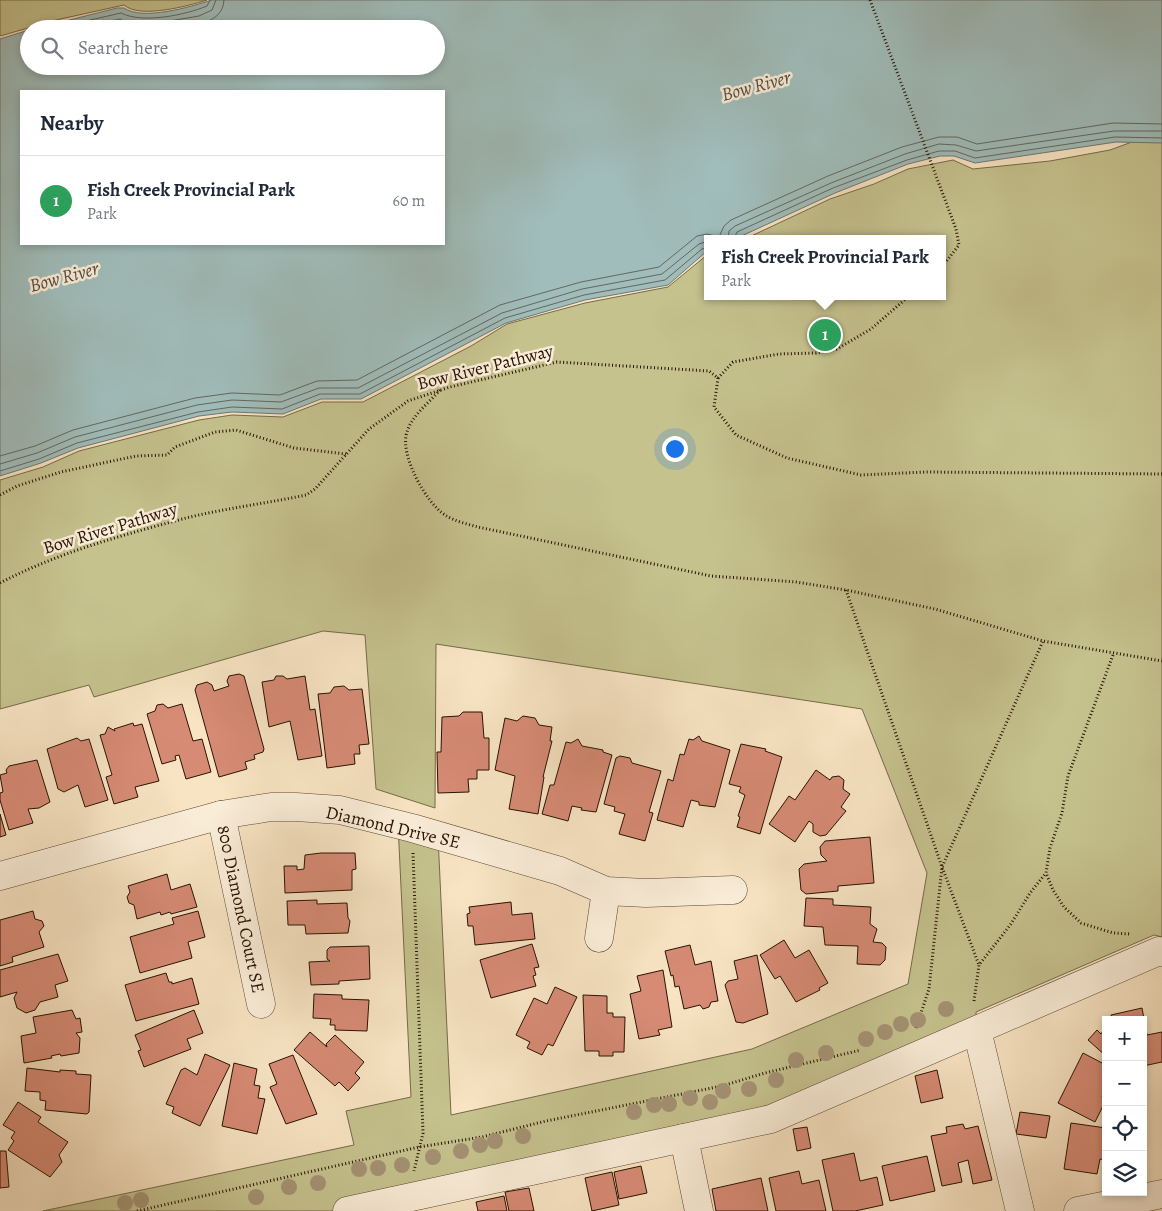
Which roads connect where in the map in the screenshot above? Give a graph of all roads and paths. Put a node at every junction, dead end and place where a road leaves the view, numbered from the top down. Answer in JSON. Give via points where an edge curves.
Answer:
{"nodes":[{"id":1,"x":870,"y":0,"type":"edge"},
{"id":2,"x":946,"y":262,"type":"edge"},
{"id":3,"x":904,"y":300,"type":"edge"},
{"id":4,"x":718,"y":378,"type":"junction"},
{"id":5,"x":440,"y":390,"type":"junction"},
{"id":6,"x":346,"y":454,"type":"junction"},
{"id":7,"x":1162,"y":474,"type":"edge"},
{"id":8,"x":0,"y":494,"type":"edge"},
{"id":9,"x":0,"y":583,"type":"edge"},
{"id":10,"x":846,"y":590,"type":"junction"},
{"id":11,"x":1043,"y":641,"type":"junction"},
{"id":12,"x":1113,"y":654,"type":"junction"},
{"id":13,"x":1162,"y":662,"type":"edge"},
{"id":14,"x":221,"y":815,"type":"junction"},
{"id":15,"x":412,"y":828,"type":"junction"},
{"id":16,"x":942,"y":868,"type":"junction"},
{"id":17,"x":1046,"y":873,"type":"junction"},
{"id":18,"x":0,"y":876,"type":"edge"},
{"id":19,"x":733,"y":890,"type":"dead end"},
{"id":20,"x":606,"y":891,"type":"junction"},
{"id":21,"x":599,"y":938,"type":"dead end"},
{"id":22,"x":1121,"y":940,"type":"dead end"},
{"id":23,"x":1162,"y":952,"type":"edge"},
{"id":24,"x":979,"y":965,"type":"junction"},
{"id":25,"x":982,"y":998,"type":"dead end"},
{"id":26,"x":974,"y":1001,"type":"junction"},
{"id":27,"x":261,"y":1004,"type":"dead end"},
{"id":28,"x":966,"y":1005,"type":"dead end"},
{"id":29,"x":924,"y":1025,"type":"dead end"},
{"id":30,"x":916,"y":1029,"type":"junction"},
{"id":31,"x":977,"y":1030,"type":"junction"},
{"id":32,"x":907,"y":1032,"type":"dead end"},
{"id":33,"x":866,"y":1048,"type":"dead end"},
{"id":34,"x":684,"y":1138,"type":"junction"},
{"id":35,"x":419,"y":1147,"type":"junction"},
{"id":36,"x":1162,"y":1194,"type":"edge"},
{"id":37,"x":416,"y":1196,"type":"junction"},
{"id":38,"x":381,"y":1207,"type":"edge"},
{"id":39,"x":137,"y":1211,"type":"edge"},
{"id":40,"x":347,"y":1211,"type":"edge"},
{"id":41,"x":699,"y":1211,"type":"edge"},
{"id":42,"x":1020,"y":1211,"type":"edge"},
{"id":43,"x":1078,"y":1211,"type":"edge"}],
"edges":[{"from":1,"to":2,"type":"path","via":[[956,229],[959,245]]},
{"from":3,"to":4,"type":"path","via":[[871,329],[836,349],[733,362]]},
{"from":4,"to":5,"type":"path","name":"Bow River Pathway","via":[[709,371],[557,362]]},
{"from":4,"to":7,"type":"path","via":[[714,407],[736,435],[787,458],[861,475],[926,472]]},
{"from":5,"to":6,"type":"path","name":"Bow River Pathway","via":[[408,401],[369,429]]},
{"from":5,"to":10,"type":"path","via":[[414,418],[406,433],[408,461],[421,487],[444,515],[478,527],[711,576],[796,582]]},
{"from":6,"to":8,"type":"path","via":[[294,448],[236,430],[214,432],[175,447],[166,454],[136,456],[60,472]]},
{"from":6,"to":9,"type":"path","name":"Bow River Pathway","via":[[306,495],[182,520],[70,553]]},
{"from":10,"to":11,"type":"path","via":[[935,609]]},
{"from":10,"to":16,"type":"path"},
{"from":11,"to":12,"type":"path"},
{"from":11,"to":16,"type":"path"},
{"from":12,"to":13,"type":"path"},
{"from":12,"to":17,"type":"path","via":[[1068,776]]},
{"from":14,"to":15,"type":"street","name":"Diamond Drive SE","via":[[271,807],[296,807],[340,810]]},
{"from":14,"to":18,"type":"street","name":"Diamond Drive SE"},
{"from":14,"to":27,"type":"street","name":"800 Diamond Court SE"},
{"from":15,"to":20,"type":"street","name":"Diamond Drive SE","via":[[560,870]]},
{"from":15,"to":35,"type":"path","via":[[423,1133]]},
{"from":16,"to":24,"type":"path"},
{"from":16,"to":30,"type":"path","via":[[929,989]]},
{"from":17,"to":22,"type":"path","via":[[1064,907],[1081,923],[1113,933],[1137,935]]},
{"from":17,"to":24,"type":"path"},
{"from":19,"to":20,"type":"street","name":"Diamond Drive SE"},
{"from":20,"to":21,"type":"street"},
{"from":23,"to":31,"type":"street"},
{"from":24,"to":26,"type":"path"},
{"from":25,"to":26,"type":"path"},
{"from":26,"to":28,"type":"path"},
{"from":29,"to":30,"type":"path"},
{"from":30,"to":32,"type":"path"},
{"from":31,"to":34,"type":"street","via":[[770,1119]]},
{"from":31,"to":42,"type":"street"},
{"from":33,"to":35,"type":"path","via":[[722,1086],[482,1137]]},
{"from":34,"to":37,"type":"street"},
{"from":34,"to":41,"type":"street"},
{"from":35,"to":37,"type":"path","via":[[413,1177]]},
{"from":35,"to":39,"type":"path"},
{"from":36,"to":43,"type":"street"},
{"from":37,"to":38,"type":"street"},
{"from":38,"to":40,"type":"street"}]}
